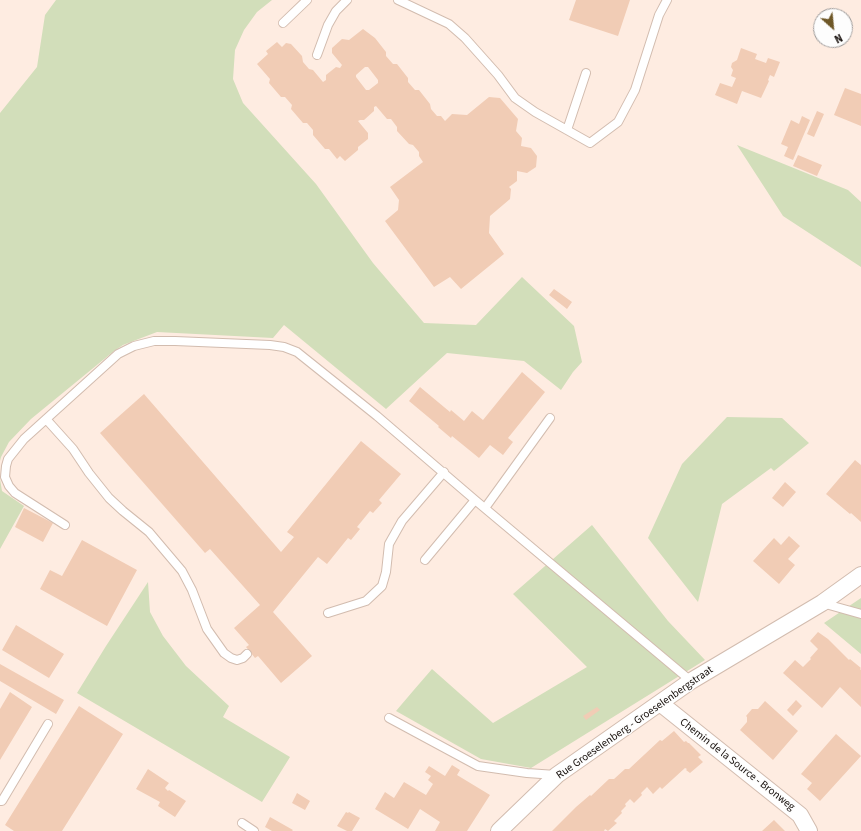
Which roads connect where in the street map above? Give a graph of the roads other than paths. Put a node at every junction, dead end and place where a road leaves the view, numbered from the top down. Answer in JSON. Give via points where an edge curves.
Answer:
{"nodes":[{"id":1,"x":307,"y":0,"type":"edge"},
{"id":2,"x":347,"y":0,"type":"edge"},
{"id":3,"x":398,"y":0,"type":"edge"},
{"id":4,"x":667,"y":0,"type":"edge"},
{"id":5,"x":283,"y":23,"type":"dead end"},
{"id":6,"x":317,"y":55,"type":"dead end"},
{"id":7,"x":586,"y":73,"type":"dead end"},
{"id":8,"x":567,"y":130,"type":"junction"},
{"id":9,"x":550,"y":418,"type":"dead end"},
{"id":10,"x":46,"y":419,"type":"junction"},
{"id":11,"x":444,"y":472,"type":"junction"},
{"id":12,"x":476,"y":500,"type":"junction"},
{"id":13,"x":485,"y":508,"type":"junction"},
{"id":14,"x":65,"y":525,"type":"dead end"},
{"id":15,"x":425,"y":560,"type":"dead end"},
{"id":16,"x":861,"y":575,"type":"edge"},
{"id":17,"x":822,"y":603,"type":"junction"},
{"id":18,"x":328,"y":613,"type":"dead end"},
{"id":19,"x":861,"y":614,"type":"edge"},
{"id":20,"x":247,"y":654,"type":"dead end"},
{"id":21,"x":691,"y":681,"type":"junction"},
{"id":22,"x":660,"y":703,"type":"junction"},
{"id":23,"x":389,"y":718,"type":"dead end"},
{"id":24,"x":48,"y":724,"type":"dead end"},
{"id":25,"x":557,"y":775,"type":"junction"},
{"id":26,"x":0,"y":801,"type":"edge"},
{"id":27,"x":242,"y":823,"type":"dead end"},
{"id":28,"x":254,"y":831,"type":"edge"},
{"id":29,"x":499,"y":831,"type":"edge"},
{"id":30,"x":809,"y":831,"type":"edge"}],
"edges":[{"from":1,"to":5,"type":"lane"},
{"from":2,"to":6,"type":"lane","via":[[336,11],[328,25]]},
{"from":3,"to":8,"type":"lane","via":[[450,24],[498,74],[515,98]]},
{"from":4,"to":8,"type":"lane","via":[[659,15],[635,90],[618,122],[590,143]]},
{"from":7,"to":8,"type":"lane"},
{"from":9,"to":13,"type":"lane"},
{"from":10,"to":11,"type":"lane","via":[[118,354],[134,346],[154,341],[175,341],[284,347],[297,352]]},
{"from":10,"to":14,"type":"lane","via":[[24,439],[8,459],[6,477],[15,493]]},
{"from":10,"to":20,"type":"lane","via":[[73,449],[109,498],[149,532],[182,571],[206,629],[224,653],[236,660]]},
{"from":11,"to":12,"type":"lane"},
{"from":11,"to":18,"type":"lane","via":[[402,522],[389,544],[382,586],[366,601]]},
{"from":12,"to":13,"type":"lane"},
{"from":12,"to":15,"type":"lane"},
{"from":13,"to":21,"type":"lane"},
{"from":16,"to":17,"type":"street","name":"Rue Groeselenberg - Groeselenbergstraat"},
{"from":17,"to":19,"type":"lane"},
{"from":17,"to":21,"type":"street","name":"Rue Groeselenberg - Groeselenbergstraat"},
{"from":21,"to":22,"type":"street","name":"Rue Groeselenberg - Groeselenbergstraat"},
{"from":22,"to":25,"type":"street","name":"Rue Groeselenberg - Groeselenbergstraat"},
{"from":22,"to":30,"type":"street","name":"Chemin de la Source - Bronweg","via":[[800,815]]},
{"from":23,"to":25,"type":"lane","via":[[478,766]]},
{"from":24,"to":26,"type":"lane"},
{"from":25,"to":29,"type":"street","name":"Rue Groeselenberg - Groeselenbergstraat"},
{"from":27,"to":28,"type":"lane"}]}
